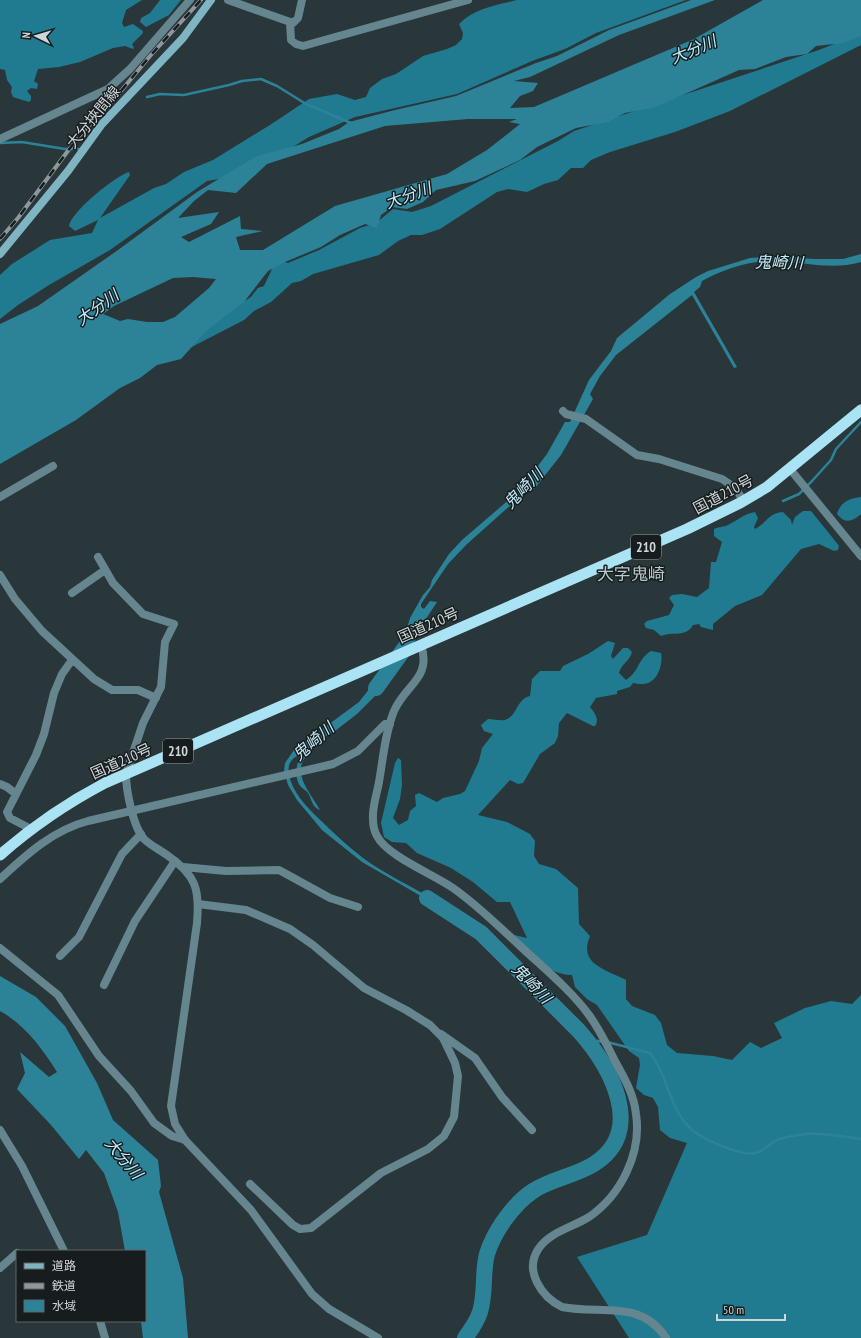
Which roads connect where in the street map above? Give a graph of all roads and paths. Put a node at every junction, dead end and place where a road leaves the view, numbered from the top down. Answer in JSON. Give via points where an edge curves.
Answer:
{"nodes":[{"id":1,"x":190,"y":0,"type":"edge"},
{"id":2,"x":211,"y":0,"type":"edge"},
{"id":3,"x":228,"y":0,"type":"edge"},
{"id":4,"x":302,"y":0,"type":"edge"},
{"id":5,"x":468,"y":0,"type":"edge"},
{"id":6,"x":290,"y":22,"type":"junction"},
{"id":7,"x":0,"y":139,"type":"edge"},
{"id":8,"x":0,"y":254,"type":"edge"},
{"id":9,"x":861,"y":410,"type":"edge"},
{"id":10,"x":565,"y":412,"type":"dead end"},
{"id":11,"x":54,"y":466,"type":"dead end"},
{"id":12,"x":790,"y":469,"type":"junction"},
{"id":13,"x":0,"y":497,"type":"edge"},
{"id":14,"x":744,"y":501,"type":"junction"},
{"id":15,"x":861,"y":556,"type":"edge"},
{"id":16,"x":98,"y":557,"type":"dead end"},
{"id":17,"x":105,"y":570,"type":"junction"},
{"id":18,"x":0,"y":575,"type":"edge"},
{"id":19,"x":72,"y":593,"type":"dead end"},
{"id":20,"x":416,"y":647,"type":"junction"},
{"id":21,"x":72,"y":660,"type":"junction"},
{"id":22,"x":156,"y":698,"type":"junction"},
{"id":23,"x":390,"y":724,"type":"junction"},
{"id":24,"x":126,"y":774,"type":"junction"},
{"id":25,"x":0,"y":784,"type":"edge"},
{"id":26,"x":16,"y":794,"type":"junction"},
{"id":27,"x":132,"y":811,"type":"junction"},
{"id":28,"x":32,"y":829,"type":"junction"},
{"id":29,"x":141,"y":834,"type":"junction"},
{"id":30,"x":0,"y":856,"type":"edge"},
{"id":31,"x":175,"y":861,"type":"junction"},
{"id":32,"x":183,"y":867,"type":"junction"},
{"id":33,"x":0,"y":879,"type":"edge"},
{"id":34,"x":198,"y":904,"type":"junction"},
{"id":35,"x":358,"y":907,"type":"dead end"},
{"id":36,"x":0,"y":948,"type":"edge"},
{"id":37,"x":60,"y":956,"type":"dead end"},
{"id":38,"x":104,"y":985,"type":"dead end"},
{"id":39,"x":439,"y":1033,"type":"junction"},
{"id":40,"x":0,"y":1130,"type":"edge"},
{"id":41,"x":532,"y":1130,"type":"dead end"},
{"id":42,"x":185,"y":1140,"type":"junction"},
{"id":43,"x":250,"y":1184,"type":"dead end"},
{"id":44,"x":64,"y":1250,"type":"edge"},
{"id":45,"x":16,"y":1254,"type":"edge"},
{"id":46,"x":0,"y":1268,"type":"edge"},
{"id":47,"x":100,"y":1322,"type":"edge"},
{"id":48,"x":106,"y":1338,"type":"edge"},
{"id":49,"x":378,"y":1338,"type":"edge"},
{"id":50,"x":666,"y":1338,"type":"edge"}],
"edges":[{"from":1,"to":7,"type":"street","via":[[135,63],[108,89]]},
{"from":2,"to":8,"type":"main road","name":"大分挾間線","via":[[179,42],[102,124],[68,171]]},
{"from":3,"to":6,"type":"street"},
{"from":4,"to":6,"type":"street","via":[[298,18],[295,22]]},
{"from":5,"to":6,"type":"street","via":[[303,46],[291,40]]},
{"from":9,"to":12,"type":"highway","name":"国道210号","number":"210"},
{"from":10,"to":14,"type":"street","via":[[584,418],[637,455],[722,479],[734,487]]},
{"from":11,"to":13,"type":"street"},
{"from":12,"to":14,"type":"highway","name":"国道210号","number":"210"},
{"from":12,"to":15,"type":"street"},
{"from":14,"to":20,"type":"highway","name":"国道210号","number":"210","via":[[687,529]]},
{"from":16,"to":17,"type":"street"},
{"from":17,"to":19,"type":"street"},
{"from":17,"to":22,"type":"street","via":[[119,590],[144,616],[174,624],[165,642],[162,683]]},
{"from":18,"to":21,"type":"street","via":[[28,616]]},
{"from":20,"to":23,"type":"street","via":[[424,658],[424,668],[398,702]]},
{"from":20,"to":24,"type":"highway","name":"国道210号","number":"210"},
{"from":21,"to":22,"type":"street","via":[[112,690],[138,690]]},
{"from":21,"to":26,"type":"street","via":[[54,693],[39,747]]},
{"from":22,"to":24,"type":"street","via":[[143,723]]},
{"from":23,"to":27,"type":"street","via":[[385,724],[358,751],[333,764]]},
{"from":23,"to":50,"type":"street","via":[[373,812],[378,838],[388,849],[464,895],[569,993],[597,1027],[628,1084],[633,1099],[637,1129],[629,1169],[616,1190],[599,1209],[552,1237],[539,1248],[534,1263],[538,1286],[548,1298],[562,1307],[633,1313],[654,1323]]},
{"from":24,"to":27,"type":"street"},
{"from":24,"to":28,"type":"highway","name":"国道210号","number":"210","via":[[78,797]]},
{"from":25,"to":26,"type":"street"},
{"from":26,"to":28,"type":"street","via":[[7,814]]},
{"from":27,"to":29,"type":"street"},
{"from":27,"to":33,"type":"street","via":[[69,827],[45,841]]},
{"from":28,"to":30,"type":"highway","name":"国道210号","number":"210"},
{"from":29,"to":31,"type":"street"},
{"from":29,"to":37,"type":"street","via":[[122,854],[79,937]]},
{"from":31,"to":32,"type":"street"},
{"from":31,"to":38,"type":"street","via":[[135,921]]},
{"from":32,"to":34,"type":"street","via":[[196,885]]},
{"from":32,"to":35,"type":"street","via":[[231,871],[279,870],[330,898]]},
{"from":34,"to":39,"type":"street","via":[[246,910],[283,925],[304,938],[364,988],[422,1019]]},
{"from":34,"to":42,"type":"street","via":[[172,1106],[175,1124]]},
{"from":36,"to":42,"type":"street","via":[[58,995],[100,1056],[131,1091],[154,1123],[172,1136]]},
{"from":39,"to":41,"type":"street","via":[[475,1058],[502,1097]]},
{"from":39,"to":43,"type":"street","via":[[451,1052],[458,1076],[452,1122],[448,1132],[435,1145],[381,1173],[316,1225],[306,1230],[293,1225]]},
{"from":40,"to":44,"type":"street","via":[[22,1166]]},
{"from":42,"to":49,"type":"street","via":[[251,1210],[320,1303]]},
{"from":45,"to":46,"type":"street"},
{"from":47,"to":48,"type":"street"}]}
